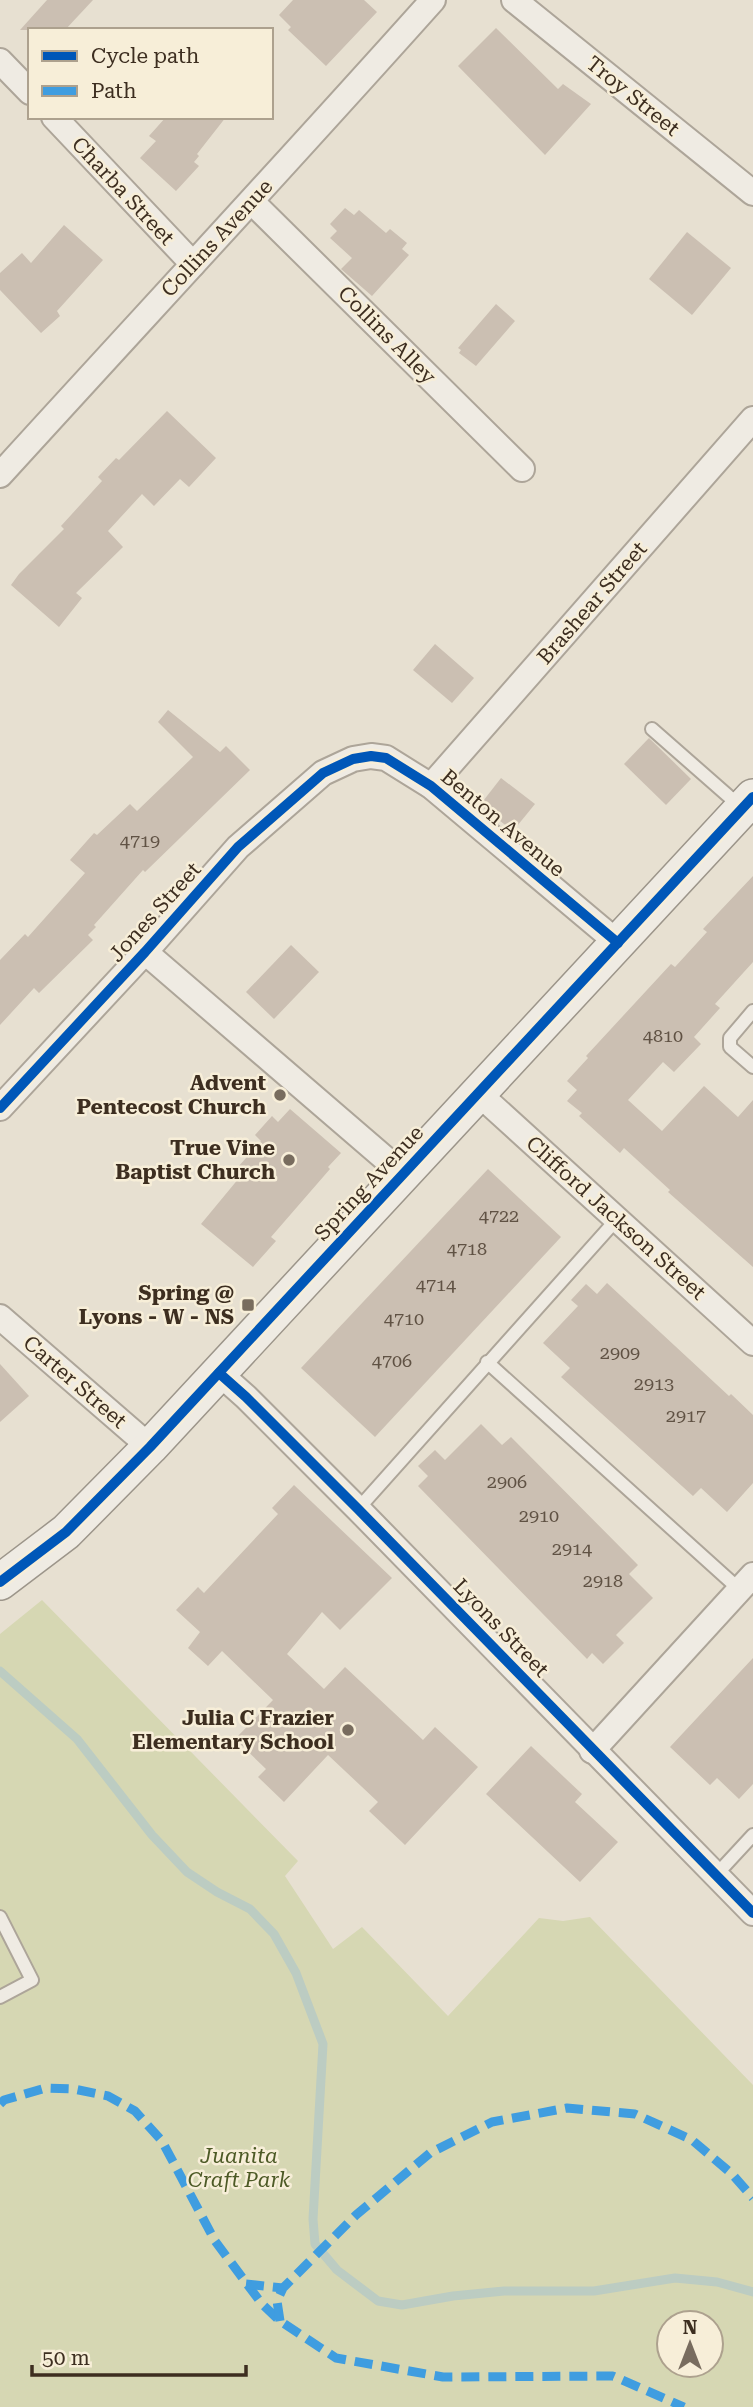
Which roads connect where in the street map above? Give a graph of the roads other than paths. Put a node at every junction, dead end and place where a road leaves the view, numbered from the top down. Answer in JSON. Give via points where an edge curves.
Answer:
{"nodes":[{"id":1,"x":433,"y":0,"type":"edge"},
{"id":2,"x":514,"y":0,"type":"edge"},
{"id":3,"x":0,"y":61,"type":"edge"},
{"id":4,"x":28,"y":90,"type":"edge"},
{"id":5,"x":56,"y":119,"type":"edge"},
{"id":6,"x":753,"y":193,"type":"edge"},
{"id":7,"x":252,"y":202,"type":"junction"},
{"id":8,"x":192,"y":264,"type":"junction"},
{"id":9,"x":753,"y":419,"type":"edge"},
{"id":10,"x":522,"y":469,"type":"dead end"},
{"id":11,"x":0,"y":475,"type":"edge"},
{"id":12,"x":652,"y":729,"type":"dead end"},
{"id":13,"x":353,"y":759,"type":"joint"},
{"id":14,"x":430,"y":786,"type":"junction"},
{"id":15,"x":748,"y":802,"type":"edge"},
{"id":16,"x":618,"y":943,"type":"junction"},
{"id":17,"x":145,"y":952,"type":"junction"},
{"id":18,"x":753,"y":1011,"type":"edge"},
{"id":19,"x":753,"y":1067,"type":"edge"},
{"id":20,"x":478,"y":1093,"type":"junction"},
{"id":21,"x":0,"y":1108,"type":"edge"},
{"id":22,"x":403,"y":1174,"type":"junction"},
{"id":23,"x":617,"y":1219,"type":"junction"},
{"id":24,"x":0,"y":1317,"type":"edge"},
{"id":25,"x":753,"y":1343,"type":"edge"},
{"id":26,"x":487,"y":1362,"type":"junction"},
{"id":27,"x":219,"y":1373,"type":"junction"},
{"id":28,"x":150,"y":1447,"type":"junction"},
{"id":29,"x":358,"y":1509,"type":"junction"},
{"id":30,"x":0,"y":1582,"type":"edge"},
{"id":31,"x":746,"y":1583,"type":"edge"},
{"id":32,"x":592,"y":1751,"type":"junction"},
{"id":33,"x":753,"y":1835,"type":"edge"},
{"id":34,"x":716,"y":1875,"type":"junction"},
{"id":35,"x":753,"y":1913,"type":"edge"},
{"id":36,"x":0,"y":1917,"type":"edge"},
{"id":37,"x":0,"y":1997,"type":"edge"}],
"edges":[{"from":1,"to":7,"type":"street","name":"Collins Avenue"},
{"from":2,"to":6,"type":"street","name":"Troy Street"},
{"from":3,"to":4,"type":"street"},
{"from":5,"to":8,"type":"street","name":"Charba Street"},
{"from":7,"to":8,"type":"street","name":"Collins Avenue"},
{"from":7,"to":10,"type":"street","name":"Collins Alley"},
{"from":8,"to":11,"type":"street","name":"Collins Avenue"},
{"from":9,"to":14,"type":"street","name":"Brashear Street"},
{"from":12,"to":15,"type":"lane"},
{"from":13,"to":14,"type":"street","name":"Benton Avenue","via":[[386,758]]},
{"from":13,"to":17,"type":"street","name":"Jones Street","via":[[323,773],[238,847]]},
{"from":14,"to":16,"type":"street","name":"Benton Avenue"},
{"from":15,"to":16,"type":"street","name":"Spring Avenue"},
{"from":16,"to":20,"type":"street","name":"Spring Avenue"},
{"from":17,"to":21,"type":"street","name":"Jones Street"},
{"from":17,"to":22,"type":"street"},
{"from":18,"to":19,"type":"lane","via":[[730,1038],[730,1047]]},
{"from":20,"to":22,"type":"street","name":"Spring Avenue"},
{"from":20,"to":23,"type":"street","name":"Clifford Jackson Street"},
{"from":22,"to":27,"type":"street","name":"Spring Avenue"},
{"from":23,"to":25,"type":"street","name":"Clifford Jackson Street"},
{"from":23,"to":26,"type":"lane"},
{"from":24,"to":28,"type":"street","name":"Carter Street"},
{"from":26,"to":29,"type":"lane"},
{"from":26,"to":31,"type":"lane"},
{"from":27,"to":28,"type":"street","name":"Spring Avenue"},
{"from":27,"to":29,"type":"street","name":"Lyons Street"},
{"from":28,"to":30,"type":"street","name":"Spring Avenue","via":[[66,1532]]},
{"from":29,"to":32,"type":"street","name":"Lyons Street"},
{"from":31,"to":32,"type":"street"},
{"from":32,"to":34,"type":"street","name":"Lyons Street"},
{"from":33,"to":34,"type":"lane"},
{"from":34,"to":35,"type":"street","name":"Lyons Street"},
{"from":36,"to":37,"type":"lane","via":[[32,1980]]}]}
